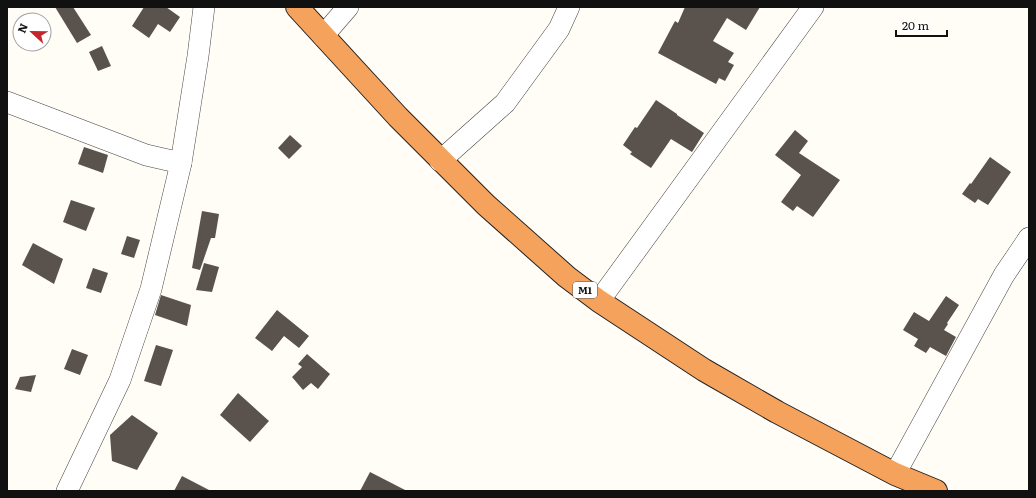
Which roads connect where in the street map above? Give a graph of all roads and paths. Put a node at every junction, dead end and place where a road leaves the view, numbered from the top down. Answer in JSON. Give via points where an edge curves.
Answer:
{"nodes":[{"id":1,"x":204,"y":7,"type":"edge"},
{"id":2,"x":297,"y":7,"type":"edge"},
{"id":3,"x":348,"y":7,"type":"edge"},
{"id":4,"x":569,"y":7,"type":"edge"},
{"id":5,"x":813,"y":7,"type":"edge"},
{"id":6,"x":323,"y":36,"type":"junction"},
{"id":7,"x":7,"y":102,"type":"edge"},
{"id":8,"x":440,"y":160,"type":"junction"},
{"id":9,"x":181,"y":163,"type":"junction"},
{"id":10,"x":1029,"y":238,"type":"edge"},
{"id":11,"x":599,"y":301,"type":"junction"},
{"id":12,"x":895,"y":474,"type":"junction"},
{"id":13,"x":67,"y":491,"type":"edge"},
{"id":14,"x":936,"y":491,"type":"edge"}],
"edges":[{"from":1,"to":9,"type":"street"},
{"from":2,"to":6,"type":"highway","number":"M1"},
{"from":3,"to":6,"type":"street"},
{"from":4,"to":8,"type":"street","via":[[560,29],[505,103]]},
{"from":5,"to":11,"type":"street"},
{"from":6,"to":8,"type":"highway","number":"M1"},
{"from":7,"to":9,"type":"street","via":[[146,155]]},
{"from":8,"to":11,"type":"highway","number":"M1","via":[[567,277]]},
{"from":9,"to":13,"type":"street","via":[[151,289],[120,380]]},
{"from":10,"to":12,"type":"street","via":[[1004,275]]},
{"from":11,"to":12,"type":"highway","number":"M1","via":[[704,370]]},
{"from":12,"to":14,"type":"highway","number":"M1"}]}
